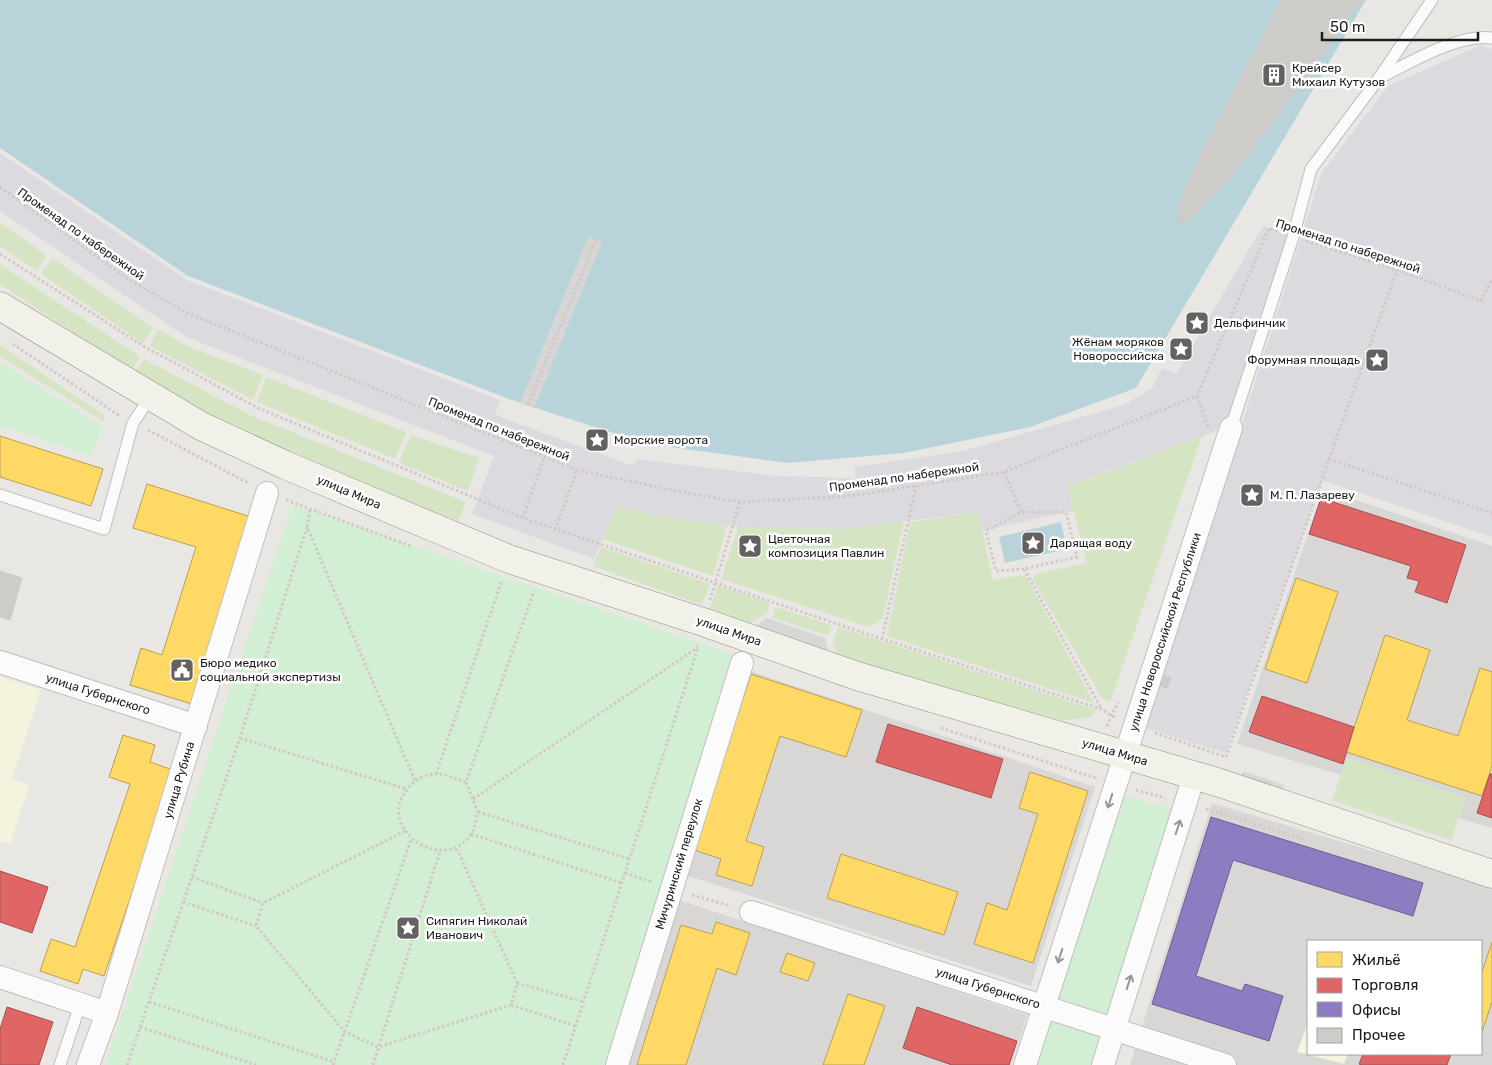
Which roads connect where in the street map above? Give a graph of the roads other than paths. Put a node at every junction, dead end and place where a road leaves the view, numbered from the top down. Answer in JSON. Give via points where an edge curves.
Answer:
{"nodes":[{"id":1,"x":1432,"y":0,"type":"edge"},
{"id":2,"x":1492,"y":38,"type":"edge"},
{"id":3,"x":1379,"y":78,"type":"junction"},
{"id":4,"x":0,"y":306,"type":"edge"},
{"id":5,"x":151,"y":396,"type":"junction"},
{"id":6,"x":1232,"y":428,"type":"joint"},
{"id":7,"x":267,"y":493,"type":"dead end"},
{"id":8,"x":0,"y":495,"type":"edge"},
{"id":9,"x":0,"y":662,"type":"edge"},
{"id":10,"x":742,"y":663,"type":"dead end"},
{"id":11,"x":196,"y":726,"type":"junction"},
{"id":12,"x":1125,"y":755,"type":"junction"},
{"id":13,"x":1206,"y":779,"type":"junction"},
{"id":14,"x":1492,"y":874,"type":"edge"},
{"id":15,"x":751,"y":912,"type":"dead end"},
{"id":16,"x":0,"y":977,"type":"edge"},
{"id":17,"x":80,"y":1005,"type":"junction"},
{"id":18,"x":1044,"y":1006,"type":"junction"},
{"id":19,"x":107,"y":1013,"type":"junction"},
{"id":20,"x":1114,"y":1029,"type":"junction"},
{"id":21,"x":60,"y":1065,"type":"edge"},
{"id":22,"x":88,"y":1065,"type":"edge"},
{"id":23,"x":617,"y":1065,"type":"edge"},
{"id":24,"x":1025,"y":1065,"type":"edge"},
{"id":25,"x":1103,"y":1065,"type":"edge"},
{"id":26,"x":1225,"y":1065,"type":"edge"}],
"edges":[{"from":1,"to":3,"type":"lane"},
{"from":2,"to":3,"type":"lane","via":[[1480,36],[1438,49]]},
{"from":3,"to":6,"type":"lane","via":[[1311,169],[1293,237]]},
{"from":4,"to":5,"type":"street","name":"улица Мира"},
{"from":5,"to":8,"type":"lane","via":[[133,423],[104,529]]},
{"from":5,"to":12,"type":"street","name":"улица Мира","via":[[200,426],[285,465],[697,638],[857,676]]},
{"from":6,"to":12,"type":"street","name":"улица Новороссийской Республики"},
{"from":7,"to":11,"type":"street","name":"улица Рубина"},
{"from":9,"to":11,"type":"street","name":"улица Губернского"},
{"from":10,"to":23,"type":"street","name":"Мичуринский переулок"},
{"from":11,"to":19,"type":"street","name":"улица Рубина"},
{"from":12,"to":13,"type":"street","name":"улица Мира"},
{"from":12,"to":18,"type":"street","name":"улица Новороссийской Республики","one_way":true},
{"from":13,"to":14,"type":"street","name":"улица Мира"},
{"from":20,"to":13,"type":"street","one_way":true},
{"from":15,"to":18,"type":"street","name":"улица Губернского"},
{"from":16,"to":17,"type":"street"},
{"from":17,"to":19,"type":"street"},
{"from":17,"to":21,"type":"lane"},
{"from":18,"to":20,"type":"street","name":"улица Губернского"},
{"from":18,"to":24,"type":"street","name":"улица Новороссийской Республики"},
{"from":19,"to":22,"type":"street","name":"улица Рубина"},
{"from":20,"to":25,"type":"street"},
{"from":20,"to":26,"type":"street","name":"улица Губернского"}]}
